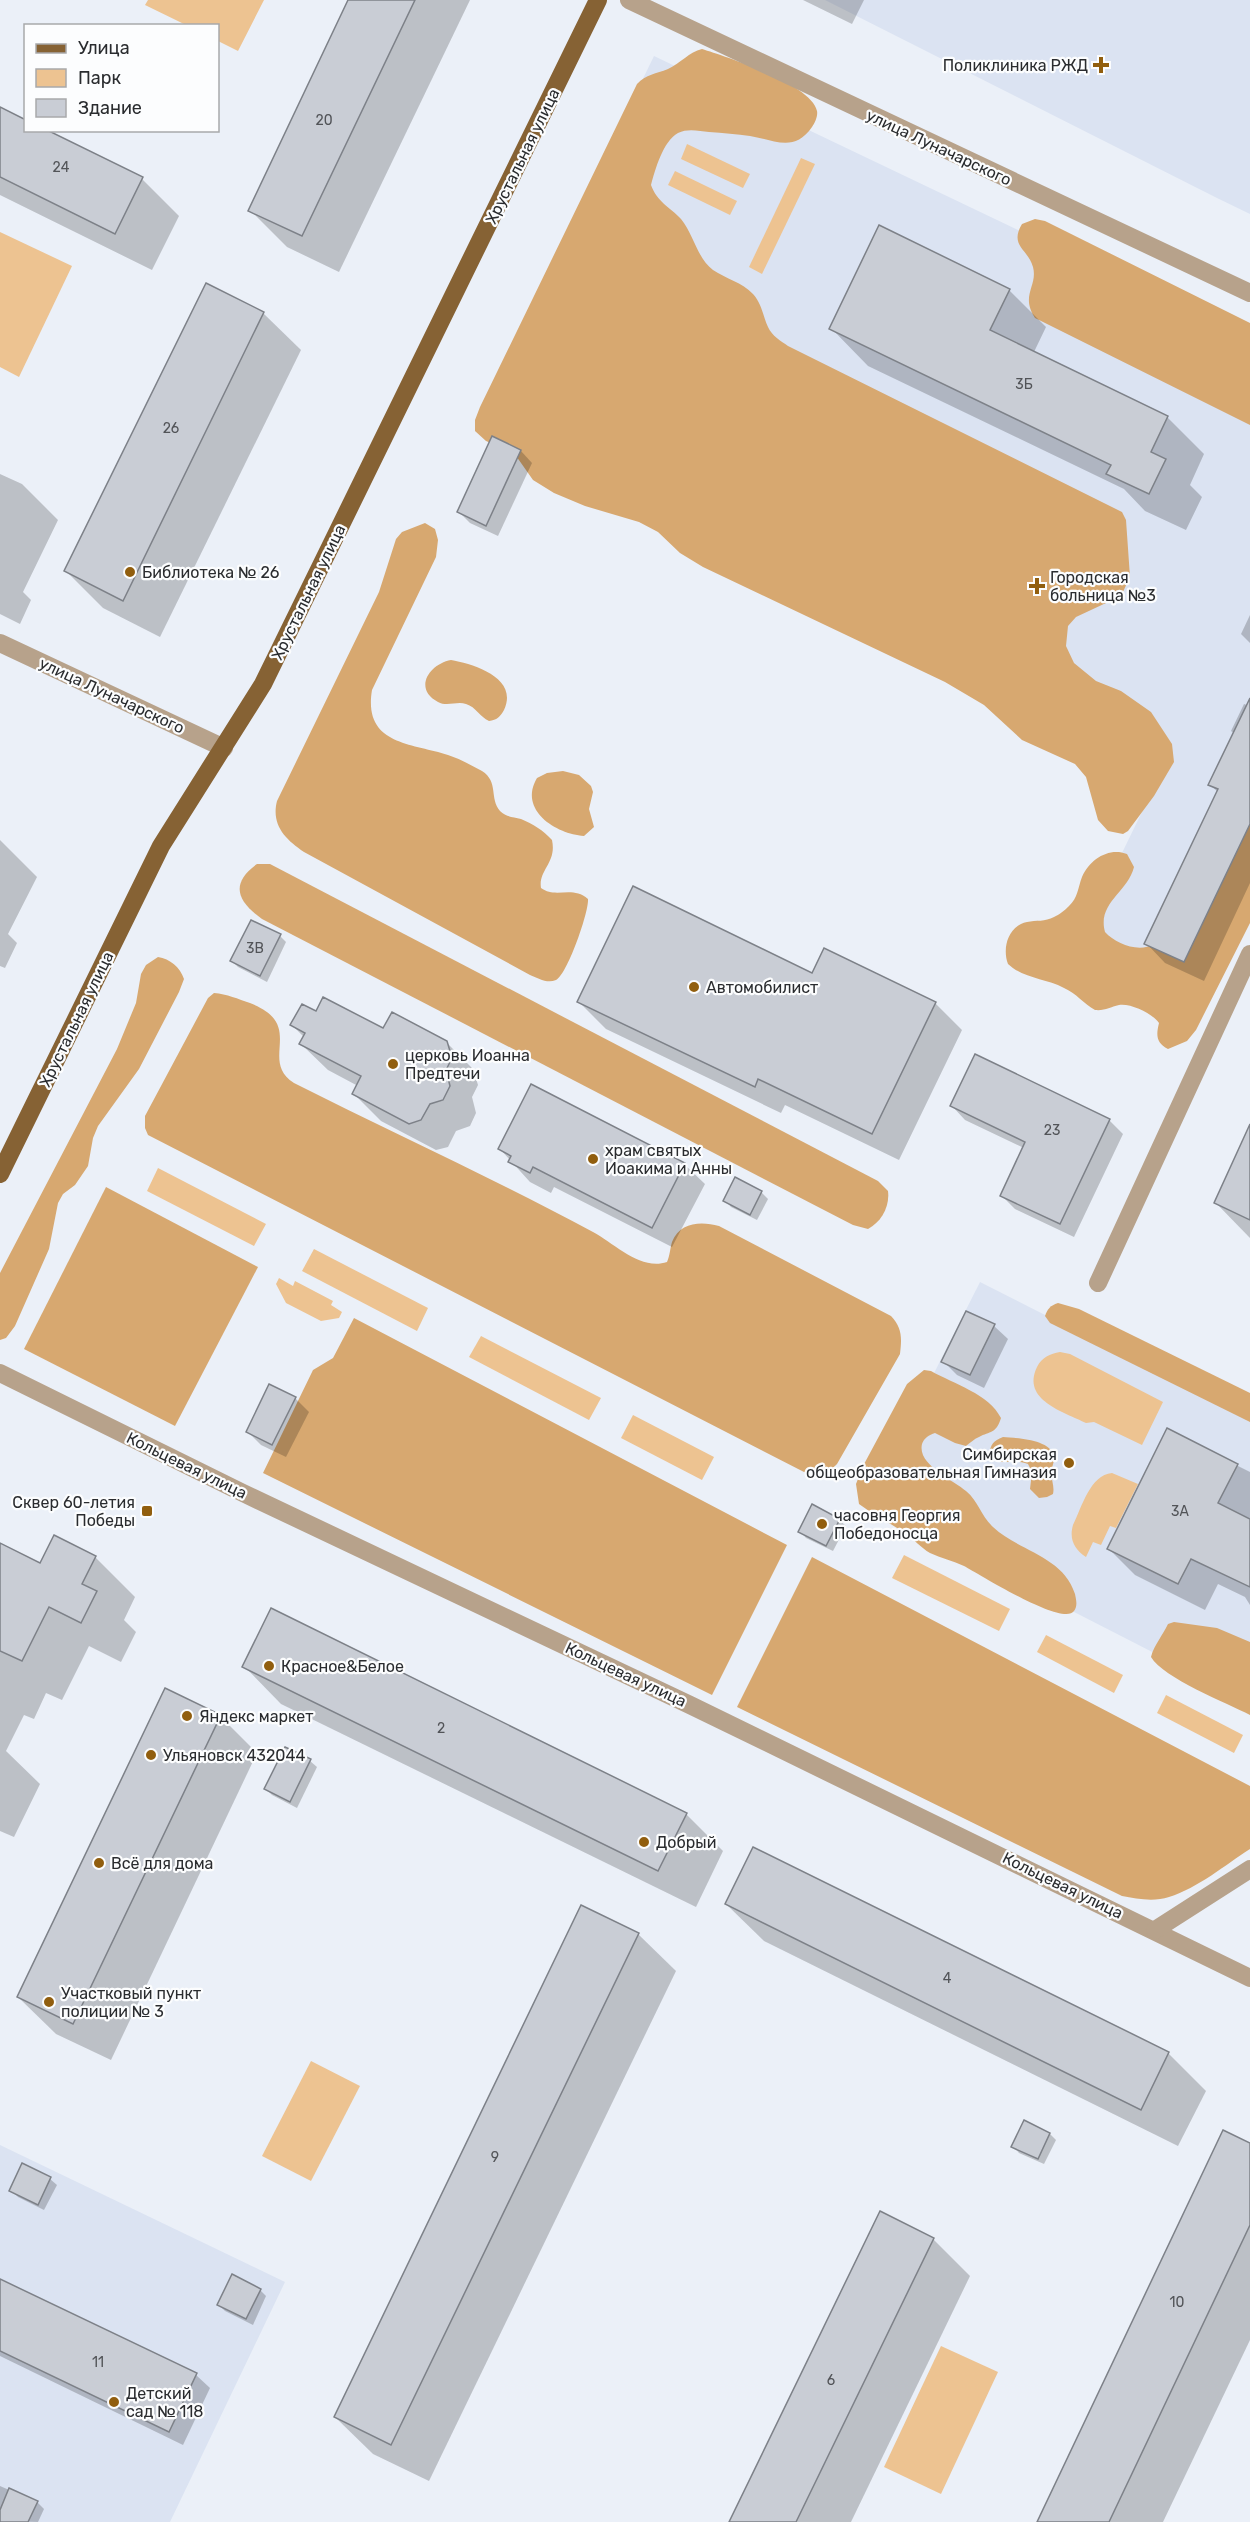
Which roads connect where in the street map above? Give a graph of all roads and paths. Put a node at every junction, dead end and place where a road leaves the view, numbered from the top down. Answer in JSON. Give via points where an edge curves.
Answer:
{"nodes":[{"id":1,"x":598,"y":0,"type":"edge"},
{"id":2,"x":629,"y":0,"type":"edge"},
{"id":3,"x":1250,"y":293,"type":"edge"},
{"id":4,"x":0,"y":643,"type":"edge"},
{"id":5,"x":224,"y":748,"type":"junction"},
{"id":6,"x":1250,"y":954,"type":"edge"},
{"id":7,"x":0,"y":1174,"type":"edge"},
{"id":8,"x":1098,"y":1283,"type":"dead end"},
{"id":9,"x":0,"y":1373,"type":"edge"},
{"id":10,"x":1250,"y":1869,"type":"edge"},
{"id":11,"x":1155,"y":1930,"type":"junction"},
{"id":12,"x":1250,"y":1978,"type":"edge"}],
"edges":[{"from":1,"to":5,"type":"main road","name":"Хрустальная улица","via":[[263,684]]},
{"from":2,"to":3,"type":"street","name":"улица Луначарского"},
{"from":4,"to":5,"type":"street","name":"улица Луначарского"},
{"from":5,"to":7,"type":"main road","name":"Хрустальная улица","via":[[161,846]]},
{"from":6,"to":8,"type":"street"},
{"from":9,"to":11,"type":"street","name":"Кольцевая улица"},
{"from":10,"to":11,"type":"street"},
{"from":11,"to":12,"type":"street","name":"Кольцевая улица"}]}
